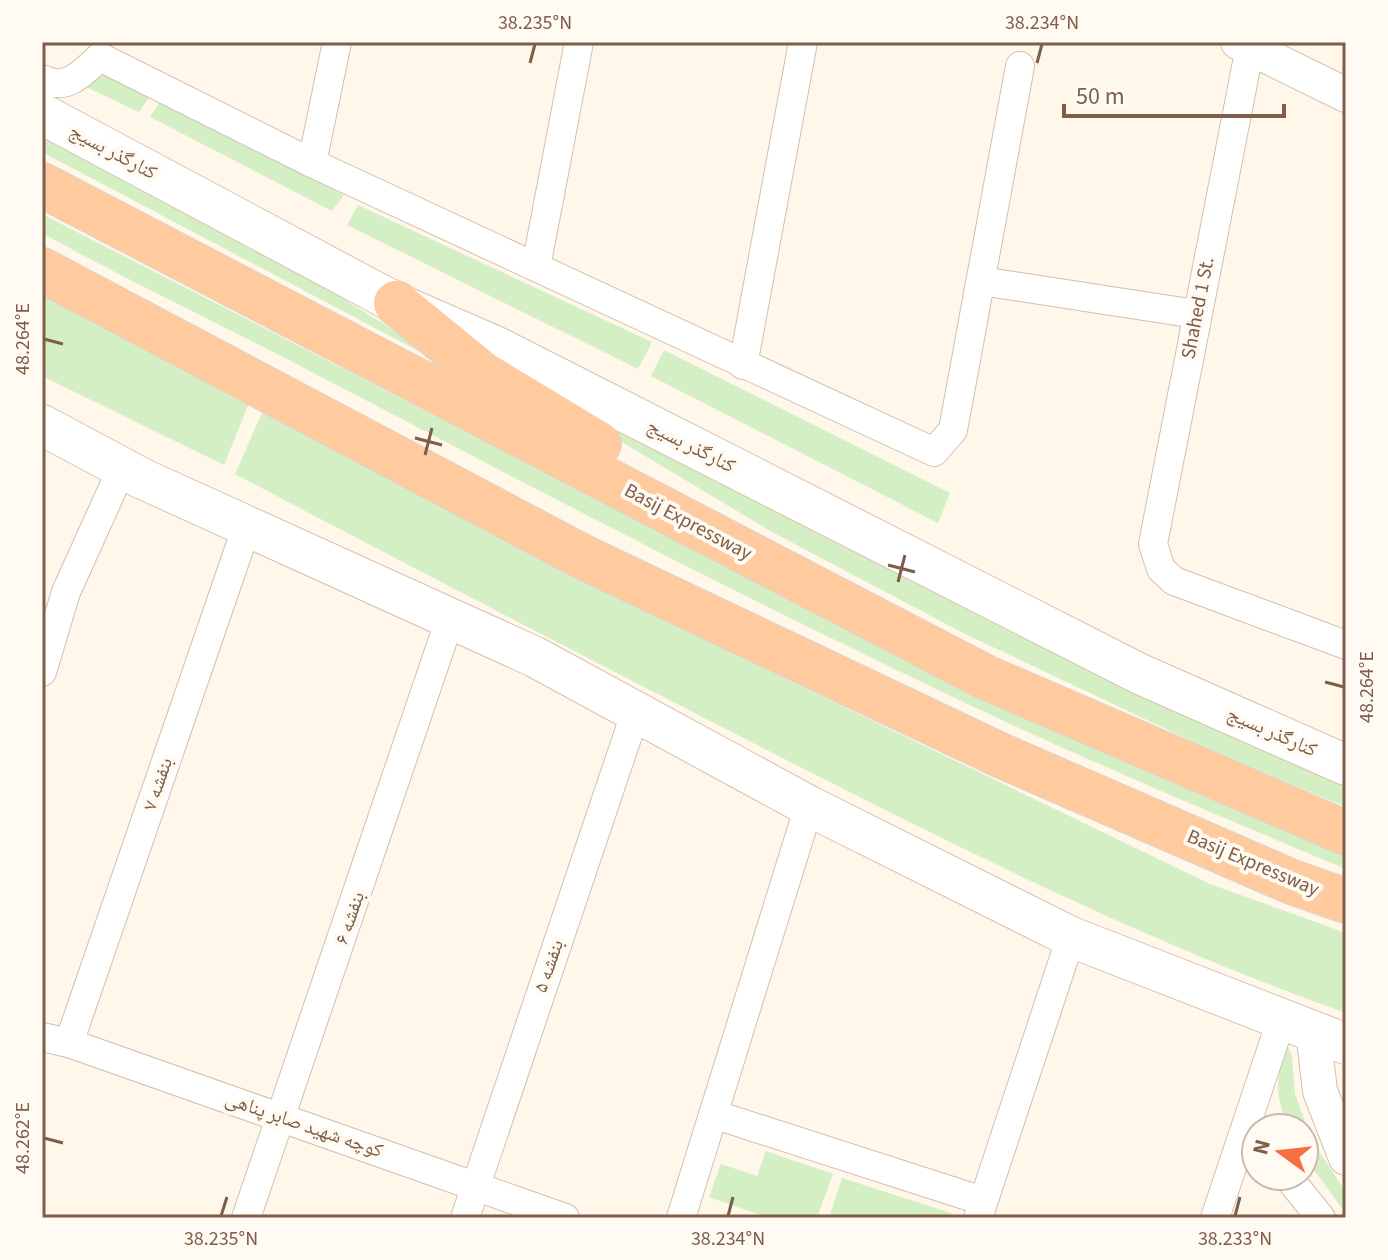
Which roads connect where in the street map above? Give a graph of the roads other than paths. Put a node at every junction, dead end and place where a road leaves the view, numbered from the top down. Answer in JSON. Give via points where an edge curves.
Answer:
{"nodes":[{"id":1,"x":337,"y":42,"type":"edge"},
{"id":2,"x":579,"y":42,"type":"edge"},
{"id":3,"x":803,"y":42,"type":"edge"},
{"id":4,"x":1246,"y":44,"type":"edge"},
{"id":5,"x":101,"y":49,"type":"edge"},
{"id":6,"x":1020,"y":66,"type":"dead end"},
{"id":7,"x":42,"y":79,"type":"edge"},
{"id":8,"x":1346,"y":95,"type":"edge"},
{"id":9,"x":42,"y":114,"type":"edge"},
{"id":10,"x":312,"y":163,"type":"junction"},
{"id":11,"x":42,"y":185,"type":"edge"},
{"id":12,"x":536,"y":267,"type":"junction"},
{"id":13,"x":42,"y":270,"type":"edge"},
{"id":14,"x":981,"y":281,"type":"junction"},
{"id":15,"x":396,"y":303,"type":"junction"},
{"id":16,"x":1196,"y":314,"type":"junction"},
{"id":17,"x":743,"y":365,"type":"junction"},
{"id":18,"x":42,"y":425,"type":"edge"},
{"id":19,"x":122,"y":468,"type":"junction"},
{"id":20,"x":247,"y":526,"type":"junction"},
{"id":21,"x":54,"y":593,"type":"edge"},
{"id":22,"x":451,"y":616,"type":"junction"},
{"id":23,"x":1346,"y":645,"type":"edge"},
{"id":24,"x":42,"y":672,"type":"edge"},
{"id":25,"x":985,"y":677,"type":"junction"},
{"id":26,"x":635,"y":714,"type":"junction"},
{"id":27,"x":1346,"y":765,"type":"edge"},
{"id":28,"x":809,"y":806,"type":"junction"},
{"id":29,"x":1346,"y":833,"type":"edge"},
{"id":30,"x":1346,"y":901,"type":"edge"},
{"id":31,"x":1071,"y":937,"type":"junction"},
{"id":32,"x":1313,"y":1032,"type":"edge"},
{"id":33,"x":56,"y":1040,"type":"edge"},
{"id":34,"x":1263,"y":1112,"type":"edge"},
{"id":35,"x":713,"y":1114,"type":"junction"},
{"id":36,"x":282,"y":1118,"type":"junction"},
{"id":37,"x":1240,"y":1158,"type":"edge"},
{"id":38,"x":1346,"y":1158,"type":"edge"},
{"id":39,"x":475,"y":1184,"type":"junction"},
{"id":40,"x":1300,"y":1192,"type":"edge"},
{"id":41,"x":981,"y":1209,"type":"edge"},
{"id":42,"x":246,"y":1218,"type":"edge"},
{"id":43,"x":465,"y":1218,"type":"edge"},
{"id":44,"x":565,"y":1218,"type":"edge"},
{"id":45,"x":681,"y":1218,"type":"edge"},
{"id":46,"x":1215,"y":1218,"type":"edge"},
{"id":47,"x":1321,"y":1218,"type":"edge"}],
"edges":[{"from":1,"to":10,"type":"street"},
{"from":2,"to":12,"type":"street"},
{"from":3,"to":17,"type":"street"},
{"from":4,"to":8,"type":"street"},
{"from":4,"to":16,"type":"street","name":"Shahed 1 St."},
{"from":5,"to":7,"type":"street","via":[[69,84]]},
{"from":5,"to":10,"type":"street"},
{"from":6,"to":14,"type":"street"},
{"from":9,"to":15,"type":"main road","name":"کنارگذر بسیج"},
{"from":10,"to":12,"type":"street"},
{"from":11,"to":25,"type":"highway","name":"Basij Expressway"},
{"from":12,"to":17,"type":"street"},
{"from":13,"to":30,"type":"highway","name":"Basij Expressway","via":[[583,557],[1002,756]]},
{"from":14,"to":16,"type":"street"},
{"from":14,"to":17,"type":"street","via":[[953,430],[934,452]]},
{"from":15,"to":25,"type":"highway","via":[[483,374]]},
{"from":15,"to":27,"type":"main road","name":"کنارگذر بسیج","via":[[497,347],[1140,674]]},
{"from":16,"to":23,"type":"street","name":"Shahed 1 St.","via":[[1153,544],[1161,569],[1174,581]]},
{"from":18,"to":19,"type":"main road"},
{"from":19,"to":20,"type":"main road"},
{"from":19,"to":21,"type":"street"},
{"from":20,"to":22,"type":"main road"},
{"from":20,"to":33,"type":"street","name":"بنفشه ۷"},
{"from":21,"to":24,"type":"street"},
{"from":22,"to":26,"type":"main road"},
{"from":22,"to":36,"type":"street","name":"بنفشه ۶"},
{"from":25,"to":29,"type":"highway","name":"Basij Expressway"},
{"from":26,"to":28,"type":"main road"},
{"from":26,"to":39,"type":"street","name":"بنفشه ۵"},
{"from":28,"to":31,"type":"main road"},
{"from":28,"to":35,"type":"street"},
{"from":31,"to":32,"type":"main road"},
{"from":31,"to":41,"type":"street"},
{"from":32,"to":34,"type":"street"},
{"from":32,"to":38,"type":"street","via":[[1320,1091]]},
{"from":33,"to":36,"type":"street","name":"کوچه شهید صابر پناهی"},
{"from":35,"to":41,"type":"street"},
{"from":35,"to":45,"type":"street"},
{"from":36,"to":39,"type":"street","name":"کوچه شهید صابر پناهی"},
{"from":36,"to":42,"type":"street","name":"بنفشه ۶"},
{"from":37,"to":46,"type":"street"},
{"from":39,"to":43,"type":"street","name":"بنفشه ۵"},
{"from":39,"to":44,"type":"street","name":"کوچه شهید صابر پناهی"},
{"from":40,"to":47,"type":"street"}]}
